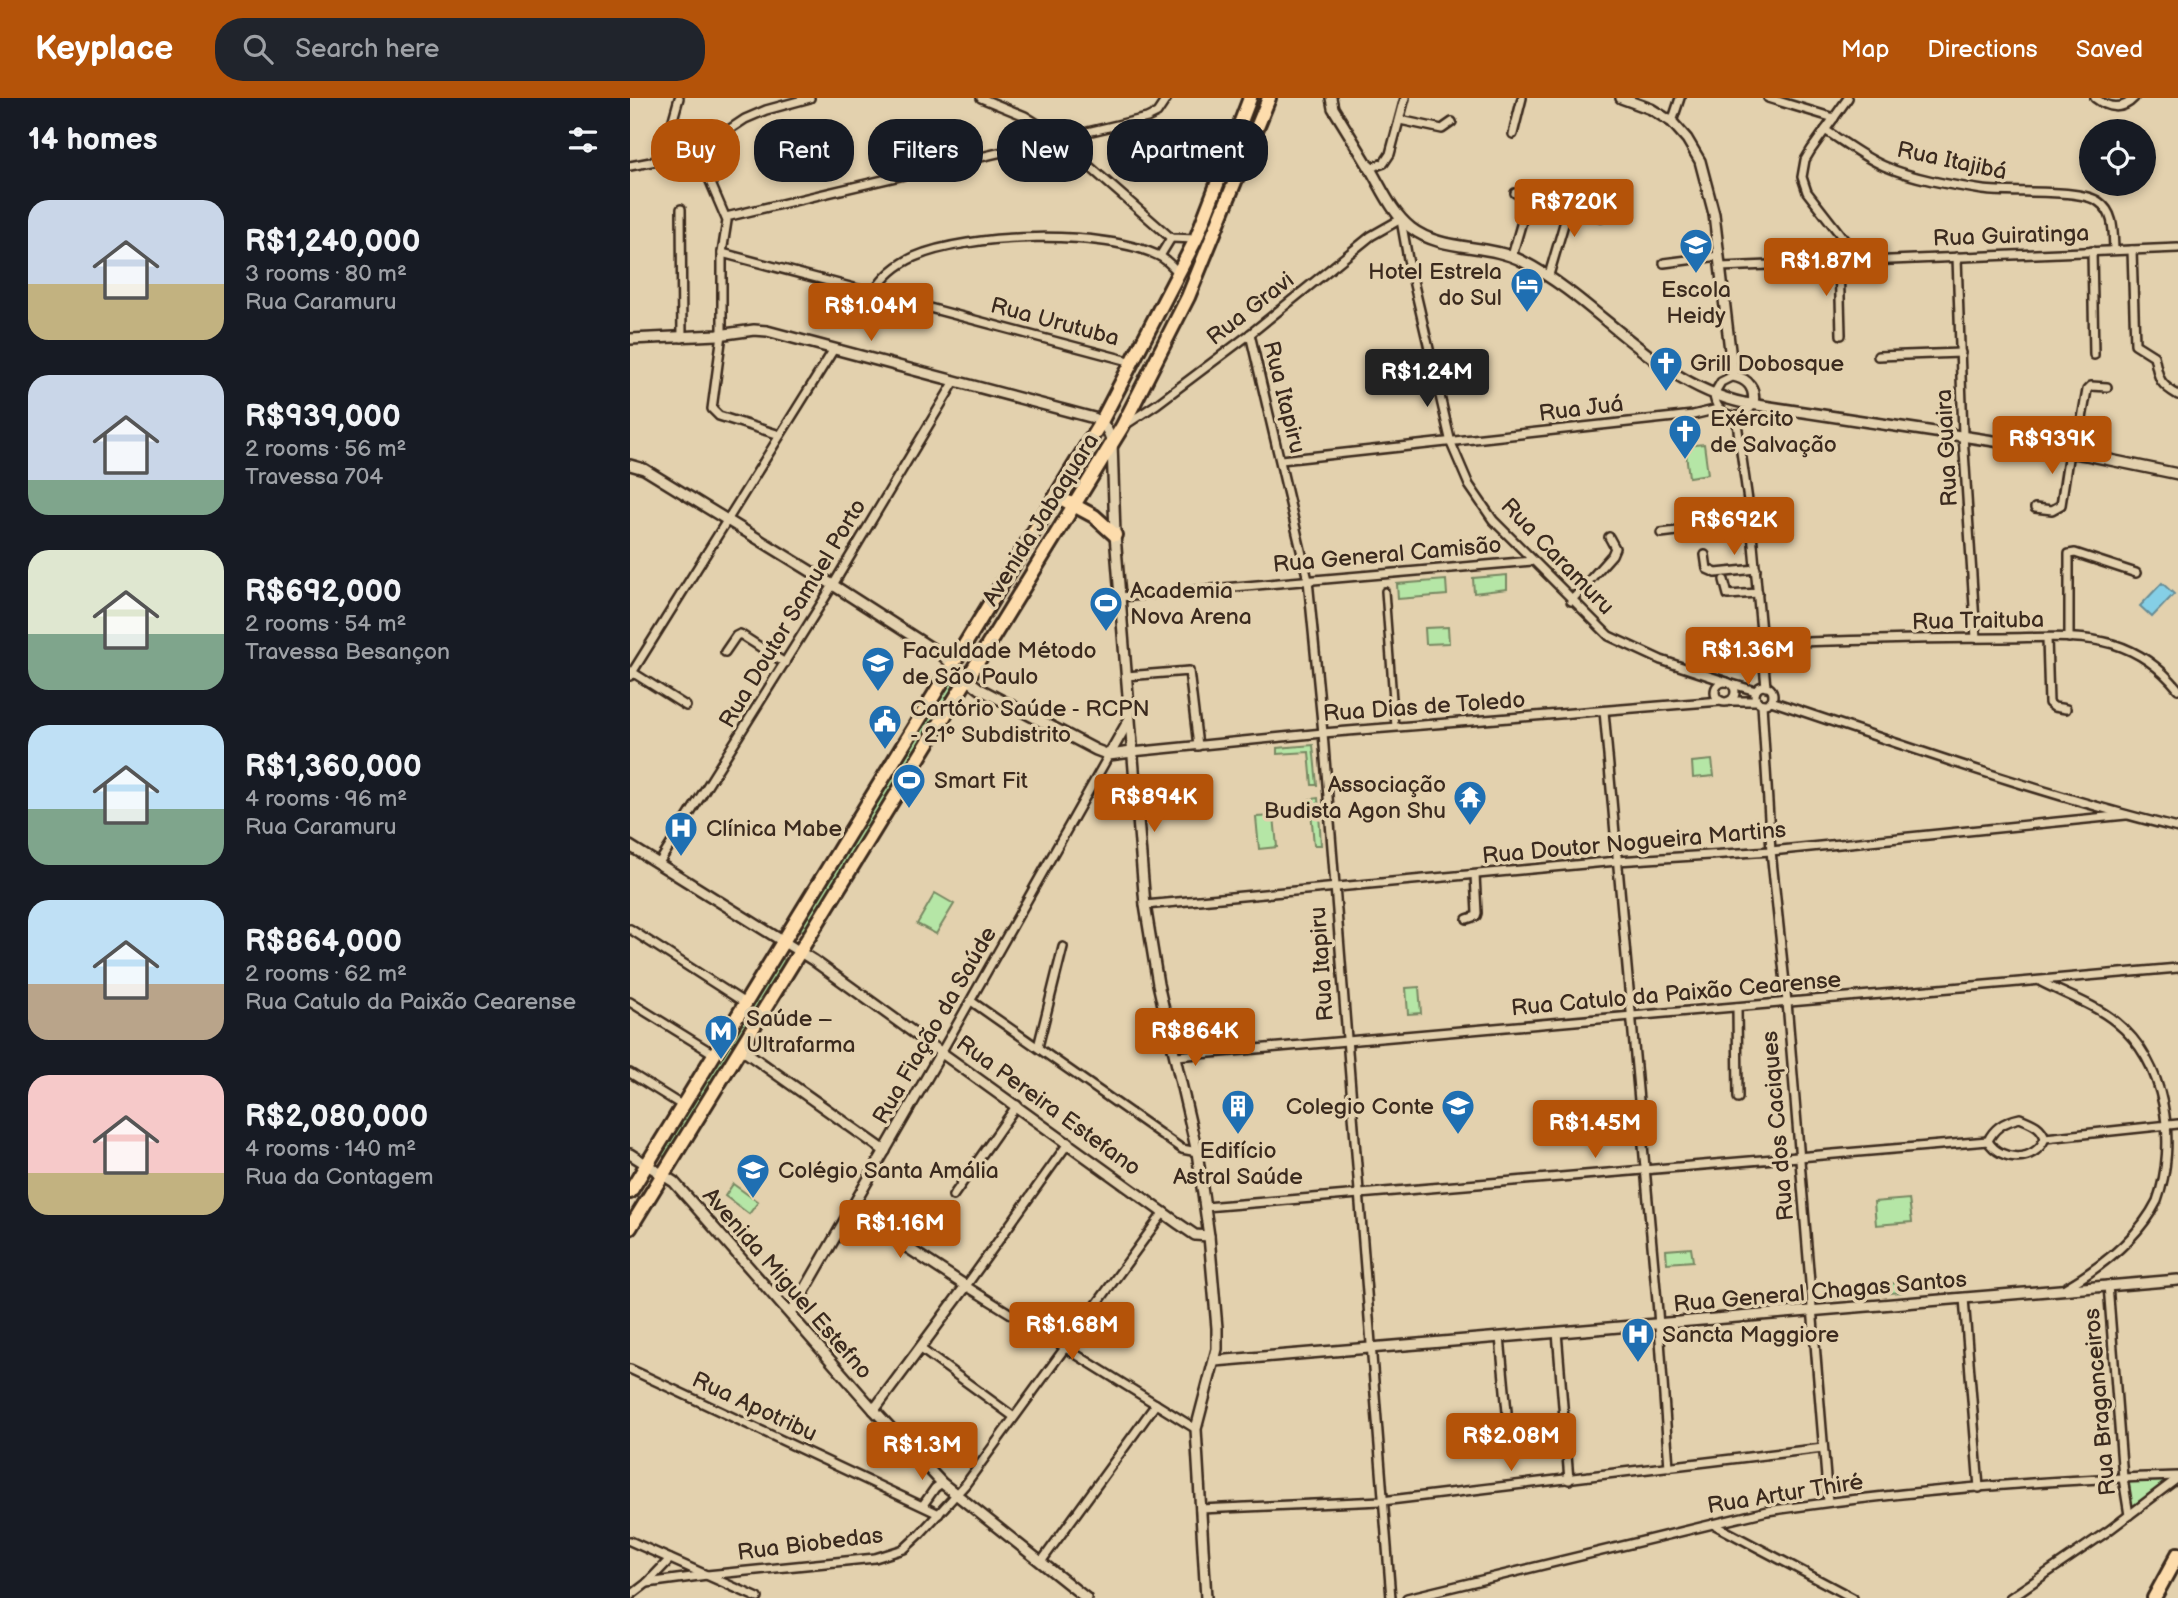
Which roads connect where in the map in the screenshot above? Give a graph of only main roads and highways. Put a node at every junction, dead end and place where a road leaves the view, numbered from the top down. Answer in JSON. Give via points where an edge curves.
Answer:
{"nodes":[{"id":1,"x":1250,"y":98,"type":"edge"},
{"id":2,"x":1269,"y":98,"type":"edge"},
{"id":3,"x":1056,"y":496,"type":"junction"},
{"id":4,"x":1074,"y":505,"type":"junction"},
{"id":5,"x":1115,"y":534,"type":"road end"},
{"id":6,"x":630,"y":1192,"type":"edge"},
{"id":7,"x":630,"y":1228,"type":"edge"},
{"id":8,"x":2178,"y":1554,"type":"edge"},
{"id":9,"x":2154,"y":1598,"type":"edge"}],
"edges":[{"from":1,"to":3,"type":"main road","name":"Avenida Jabaquara","via":[[1196,239],[1101,422]]},
{"from":2,"to":4,"type":"main road","name":"Avenida Jabaquara","via":[[1188,297],[1122,427]]},
{"from":3,"to":4,"type":"main road"},
{"from":3,"to":6,"type":"main road","name":"Avenida Jabaquara"},
{"from":4,"to":5,"type":"main road"},
{"from":4,"to":7,"type":"main road","name":"Avenida Jabaquara"},
{"from":8,"to":9,"type":"main road"}]}
